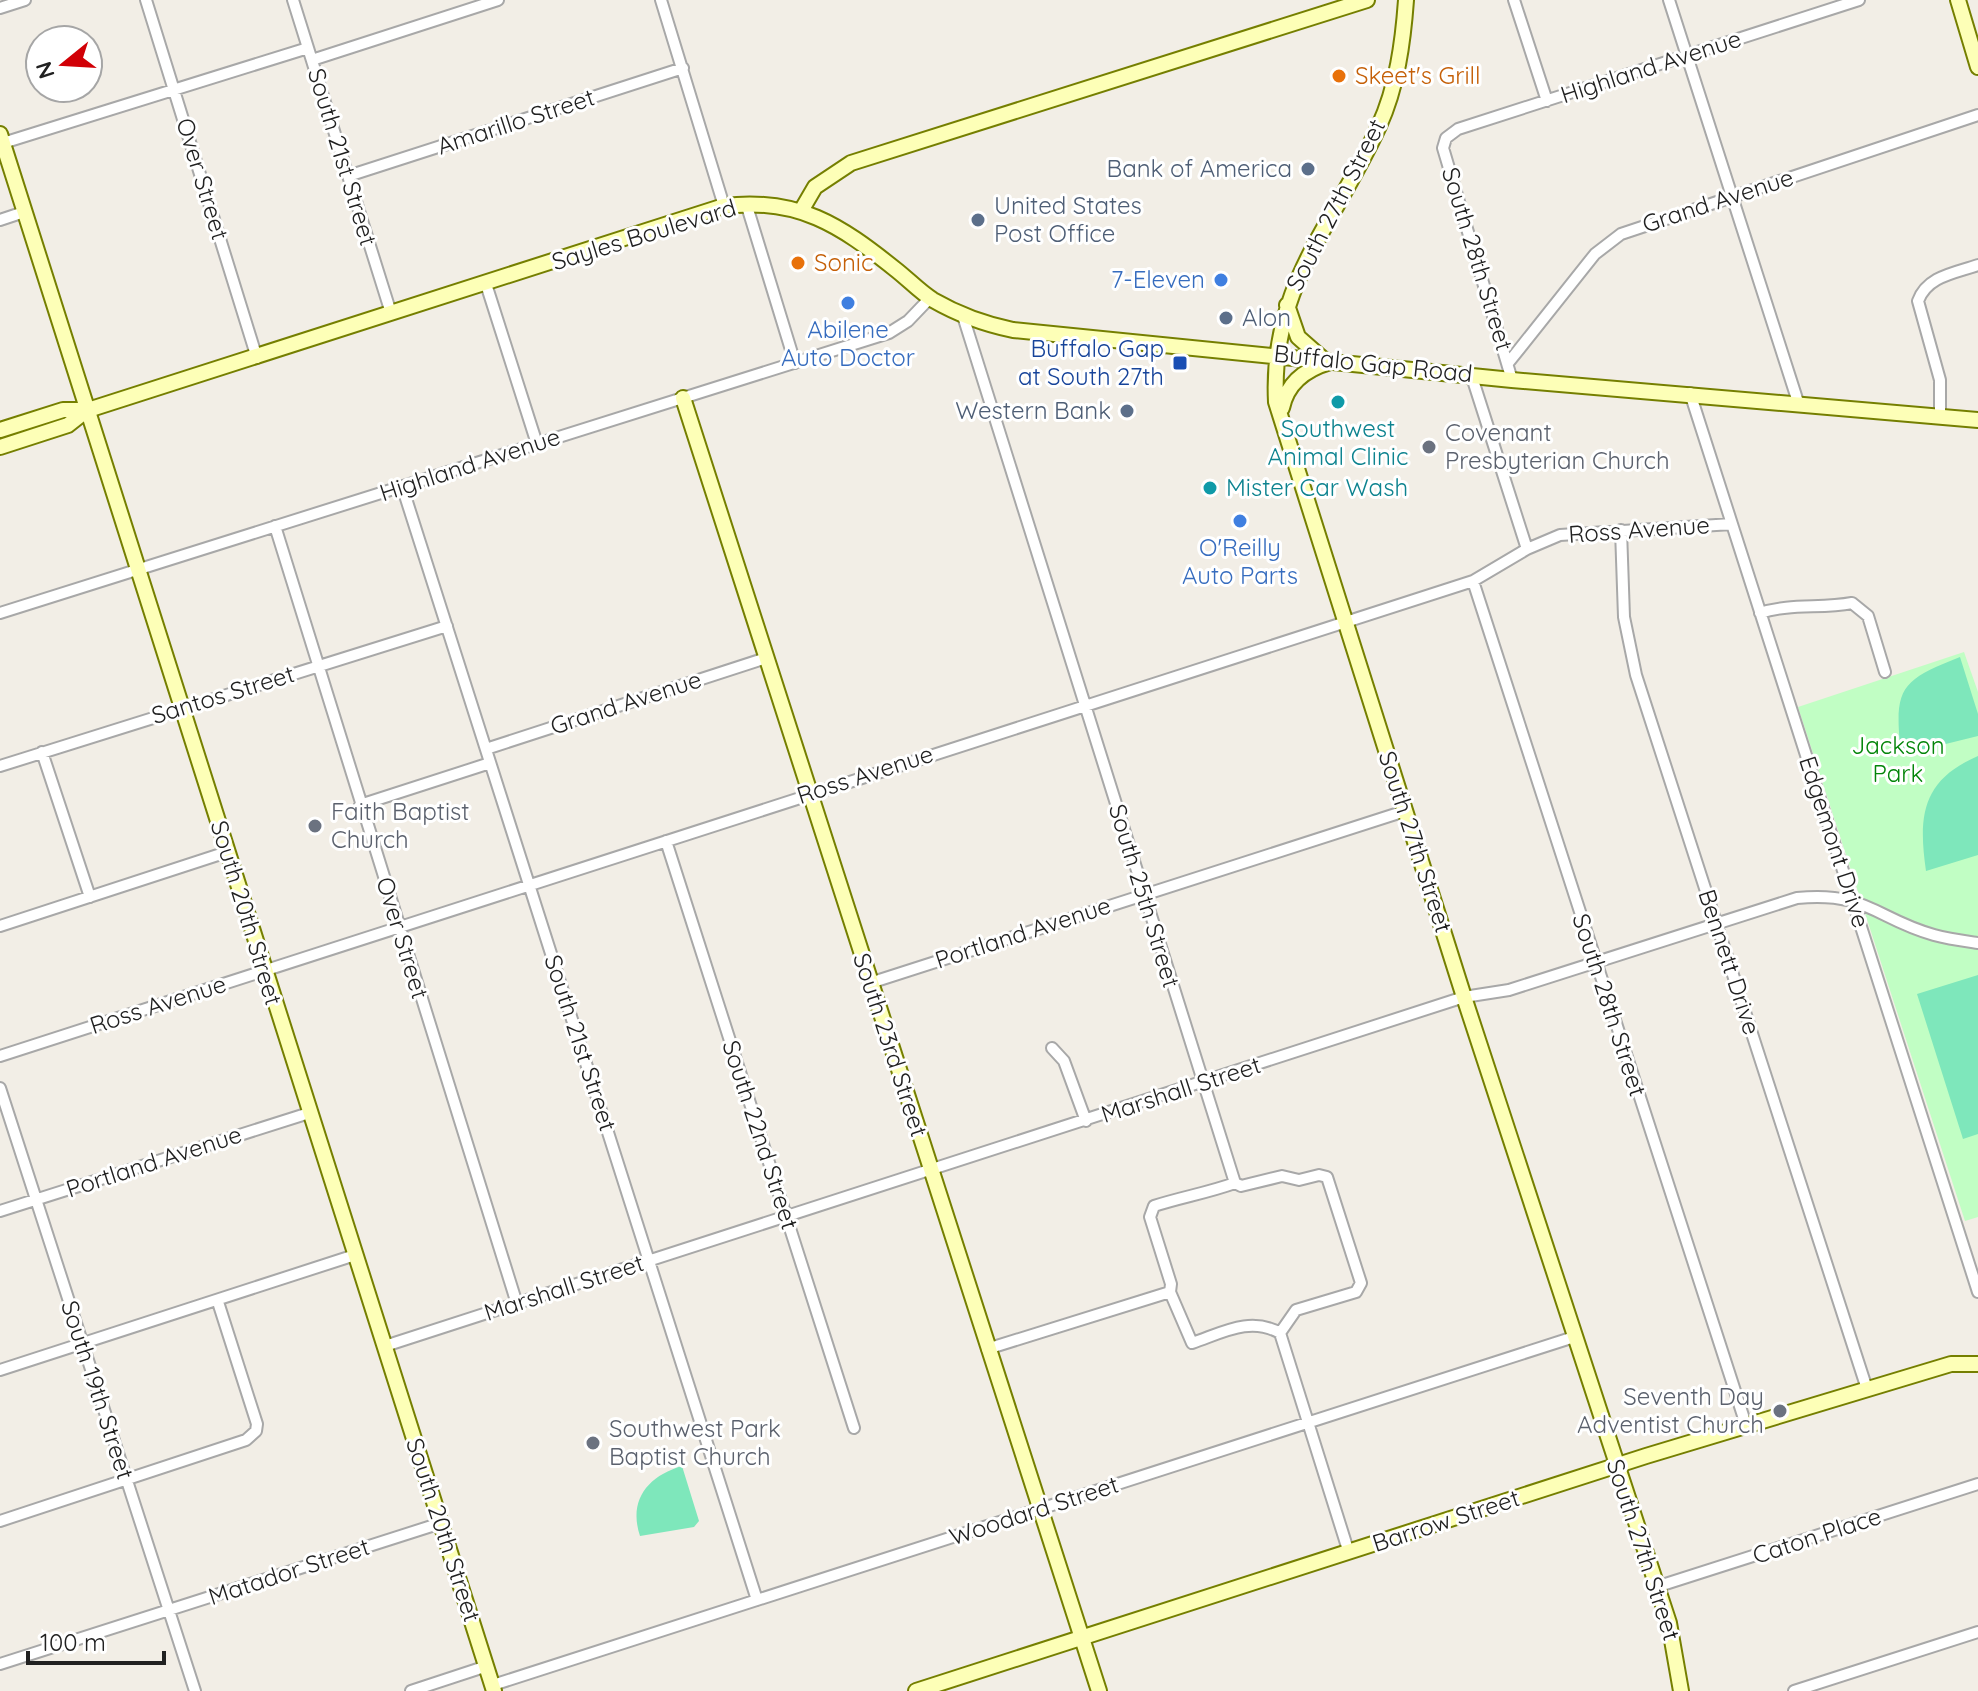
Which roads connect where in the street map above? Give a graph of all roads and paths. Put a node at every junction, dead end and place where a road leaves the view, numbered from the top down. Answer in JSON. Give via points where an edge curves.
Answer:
{"nodes":[{"id":1,"x":25,"y":0,"type":"edge"},
{"id":2,"x":146,"y":0,"type":"edge"},
{"id":3,"x":293,"y":0,"type":"edge"},
{"id":4,"x":498,"y":0,"type":"edge"},
{"id":5,"x":661,"y":0,"type":"edge"},
{"id":6,"x":1367,"y":0,"type":"edge"},
{"id":7,"x":1406,"y":0,"type":"edge"},
{"id":8,"x":1514,"y":0,"type":"edge"},
{"id":9,"x":1669,"y":0,"type":"edge"},
{"id":10,"x":1859,"y":0,"type":"edge"},
{"id":11,"x":1958,"y":0,"type":"edge"},
{"id":12,"x":0,"y":8,"type":"edge"},
{"id":13,"x":308,"y":48,"type":"junction"},
{"id":14,"x":1687,"y":55,"type":"junction"},
{"id":15,"x":312,"y":60,"type":"junction"},
{"id":16,"x":1978,"y":67,"type":"edge"},
{"id":17,"x":683,"y":68,"type":"junction"},
{"id":18,"x":174,"y":89,"type":"junction"},
{"id":19,"x":1547,"y":101,"type":"junction"},
{"id":20,"x":1978,"y":115,"type":"edge"},
{"id":21,"x":2,"y":138,"type":"edge"},
{"id":22,"x":1446,"y":138,"type":"joint"},
{"id":23,"x":348,"y":176,"type":"junction"},
{"id":24,"x":1732,"y":196,"type":"junction"},
{"id":25,"x":746,"y":203,"type":"junction"},
{"id":26,"x":724,"y":206,"type":"junction"},
{"id":27,"x":801,"y":211,"type":"junction"},
{"id":28,"x":24,"y":212,"type":"junction"},
{"id":29,"x":0,"y":220,"type":"edge"},
{"id":30,"x":1978,"y":265,"type":"edge"},
{"id":31,"x":486,"y":284,"type":"junction"},
{"id":32,"x":930,"y":298,"type":"junction"},
{"id":33,"x":1287,"y":304,"type":"junction"},
{"id":34,"x":391,"y":313,"type":"junction"},
{"id":35,"x":963,"y":316,"type":"junction"},
{"id":36,"x":1275,"y":354,"type":"junction"},
{"id":37,"x":257,"y":358,"type":"junction"},
{"id":38,"x":1328,"y":360,"type":"junction"},
{"id":39,"x":1509,"y":362,"type":"junction"},
{"id":40,"x":795,"y":363,"type":"junction"},
{"id":41,"x":1471,"y":374,"type":"junction"},
{"id":42,"x":1512,"y":380,"type":"junction"},
{"id":43,"x":1690,"y":393,"type":"junction"},
{"id":44,"x":683,"y":398,"type":"junction"},
{"id":45,"x":1798,"y":402,"type":"junction"},
{"id":46,"x":88,"y":410,"type":"junction"},
{"id":47,"x":1280,"y":416,"type":"junction"},
{"id":48,"x":1940,"y":416,"type":"junction"},
{"id":49,"x":1978,"y":420,"type":"edge"},
{"id":50,"x":0,"y":430,"type":"edge"},
{"id":51,"x":537,"y":444,"type":"junction"},
{"id":52,"x":0,"y":447,"type":"edge"},
{"id":53,"x":402,"y":486,"type":"junction"},
{"id":54,"x":1732,"y":524,"type":"junction"},
{"id":55,"x":275,"y":526,"type":"junction"},
{"id":56,"x":1621,"y":530,"type":"junction"},
{"id":57,"x":1527,"y":549,"type":"junction"},
{"id":58,"x":138,"y":570,"type":"junction"},
{"id":59,"x":1473,"y":581,"type":"junction"},
{"id":60,"x":0,"y":613,"type":"edge"},
{"id":61,"x":1760,"y":613,"type":"junction"},
{"id":62,"x":1344,"y":623,"type":"junction"},
{"id":63,"x":447,"y":626,"type":"junction"},
{"id":64,"x":766,"y":658,"type":"junction"},
{"id":65,"x":316,"y":666,"type":"junction"},
{"id":66,"x":1885,"y":672,"type":"dead end"},
{"id":67,"x":1084,"y":705,"type":"junction"},
{"id":68,"x":181,"y":708,"type":"junction"},
{"id":69,"x":486,"y":749,"type":"junction"},
{"id":70,"x":42,"y":752,"type":"junction"},
{"id":71,"x":490,"y":763,"type":"junction"},
{"id":72,"x":0,"y":766,"type":"edge"},
{"id":73,"x":809,"y":793,"type":"junction"},
{"id":74,"x":360,"y":805,"type":"junction"},
{"id":75,"x":1405,"y":811,"type":"junction"},
{"id":76,"x":666,"y":841,"type":"junction"},
{"id":77,"x":227,"y":852,"type":"junction"},
{"id":78,"x":529,"y":884,"type":"junction"},
{"id":79,"x":1144,"y":894,"type":"junction"},
{"id":80,"x":90,"y":897,"type":"junction"},
{"id":81,"x":1853,"y":899,"type":"junction"},
{"id":82,"x":1716,"y":924,"type":"junction"},
{"id":83,"x":0,"y":926,"type":"edge"},
{"id":84,"x":399,"y":927,"type":"junction"},
{"id":85,"x":1978,"y":943,"type":"edge"},
{"id":86,"x":1595,"y":962,"type":"junction"},
{"id":87,"x":263,"y":971,"type":"junction"},
{"id":88,"x":870,"y":983,"type":"junction"},
{"id":89,"x":1464,"y":997,"type":"junction"},
{"id":90,"x":1052,"y":1048,"type":"dead end"},
{"id":91,"x":0,"y":1056,"type":"edge"},
{"id":92,"x":1201,"y":1082,"type":"junction"},
{"id":93,"x":0,"y":1088,"type":"edge"},
{"id":94,"x":309,"y":1113,"type":"junction"},
{"id":95,"x":1086,"y":1121,"type":"junction"},
{"id":96,"x":930,"y":1169,"type":"junction"},
{"id":97,"x":1235,"y":1183,"type":"junction"},
{"id":98,"x":36,"y":1199,"type":"junction"},
{"id":99,"x":0,"y":1211,"type":"edge"},
{"id":100,"x":786,"y":1216,"type":"junction"},
{"id":101,"x":355,"y":1255,"type":"junction"},
{"id":102,"x":649,"y":1260,"type":"junction"},
{"id":103,"x":1170,"y":1292,"type":"junction"},
{"id":104,"x":1978,"y":1292,"type":"edge"},
{"id":105,"x":218,"y":1302,"type":"junction"},
{"id":106,"x":517,"y":1304,"type":"junction"},
{"id":107,"x":1280,"y":1333,"type":"junction"},
{"id":108,"x":1574,"y":1337,"type":"junction"},
{"id":109,"x":83,"y":1345,"type":"junction"},
{"id":110,"x":385,"y":1346,"type":"junction"},
{"id":111,"x":987,"y":1349,"type":"junction"},
{"id":112,"x":1978,"y":1364,"type":"edge"},
{"id":113,"x":0,"y":1370,"type":"edge"},
{"id":114,"x":1867,"y":1389,"type":"junction"},
{"id":115,"x":1308,"y":1423,"type":"junction"},
{"id":116,"x":854,"y":1428,"type":"dead end"},
{"id":117,"x":1747,"y":1428,"type":"junction"},
{"id":118,"x":1615,"y":1466,"type":"junction"},
{"id":119,"x":126,"y":1480,"type":"junction"},
{"id":120,"x":1978,"y":1484,"type":"edge"},
{"id":121,"x":1039,"y":1509,"type":"junction"},
{"id":122,"x":0,"y":1521,"type":"edge"},
{"id":123,"x":441,"y":1523,"type":"junction"},
{"id":124,"x":1349,"y":1553,"type":"junction"},
{"id":125,"x":1656,"y":1587,"type":"junction"},
{"id":126,"x":757,"y":1600,"type":"junction"},
{"id":127,"x":169,"y":1610,"type":"junction"},
{"id":128,"x":1978,"y":1632,"type":"edge"},
{"id":129,"x":1080,"y":1639,"type":"junction"},
{"id":130,"x":0,"y":1664,"type":"edge"},
{"id":131,"x":487,"y":1666,"type":"junction"},
{"id":132,"x":1830,"y":1686,"type":"edge"},
{"id":133,"x":494,"y":1688,"type":"edge"},
{"id":134,"x":195,"y":1691,"type":"edge"},
{"id":135,"x":411,"y":1691,"type":"edge"},
{"id":136,"x":916,"y":1691,"type":"edge"},
{"id":137,"x":1099,"y":1691,"type":"edge"},
{"id":138,"x":1681,"y":1691,"type":"edge"},
{"id":139,"x":1794,"y":1691,"type":"edge"}],
"edges":[{"from":1,"to":12,"type":"street"},
{"from":2,"to":18,"type":"street","name":"Over Street"},
{"from":3,"to":13,"type":"street","name":"South 21st Street"},
{"from":4,"to":15,"type":"street"},
{"from":5,"to":17,"type":"street"},
{"from":6,"to":27,"type":"main road","via":[[851,163],[815,187]]},
{"from":7,"to":33,"type":"main road","name":"South 27th Street","via":[[1396,73],[1380,123],[1306,257]]},
{"from":8,"to":19,"type":"street"},
{"from":9,"to":14,"type":"street"},
{"from":10,"to":14,"type":"street","name":"Highland Avenue"},
{"from":11,"to":16,"type":"main road"},
{"from":13,"to":15,"type":"street","name":"South 21st Street"},
{"from":13,"to":18,"type":"street"},
{"from":14,"to":19,"type":"street","name":"Highland Avenue"},
{"from":14,"to":24,"type":"street"},
{"from":15,"to":23,"type":"street","name":"South 21st Street"},
{"from":17,"to":23,"type":"street","name":"Amarillo Street"},
{"from":17,"to":26,"type":"street"},
{"from":18,"to":21,"type":"street"},
{"from":18,"to":37,"type":"street","name":"Over Street"},
{"from":19,"to":22,"type":"street","name":"Highland Avenue","via":[[1458,129]]},
{"from":20,"to":24,"type":"street","name":"Grand Avenue"},
{"from":21,"to":28,"type":"main road","name":"South 20th Street"},
{"from":22,"to":39,"type":"street","name":"South 28th Street","via":[[1443,148]]},
{"from":23,"to":34,"type":"street","name":"South 21st Street"},
{"from":24,"to":39,"type":"street","name":"Grand Avenue","via":[[1636,227],[1606,244]]},
{"from":24,"to":45,"type":"street"},
{"from":25,"to":26,"type":"main road","name":"Sayles Boulevard"},
{"from":25,"to":27,"type":"main road","name":"Sayles Boulevard"},
{"from":25,"to":40,"type":"street"},
{"from":26,"to":31,"type":"main road","name":"Sayles Boulevard"},
{"from":27,"to":32,"type":"main road","name":"Buffalo Gap Road","via":[[827,219],[854,237]]},
{"from":28,"to":29,"type":"street"},
{"from":28,"to":46,"type":"main road","name":"South 20th Street"},
{"from":30,"to":48,"type":"street","via":[[1936,279],[1922,288],[1918,301],[1940,380]]},
{"from":31,"to":34,"type":"main road","name":"Sayles Boulevard"},
{"from":31,"to":51,"type":"street"},
{"from":32,"to":35,"type":"main road","name":"Buffalo Gap Road"},
{"from":32,"to":40,"type":"street","name":"Highland Avenue","via":[[889,333]]},
{"from":33,"to":36,"type":"main road","name":"South 27th Street"},
{"from":33,"to":38,"type":"main road","via":[[1298,337]]},
{"from":34,"to":37,"type":"main road","name":"Sayles Boulevard"},
{"from":35,"to":36,"type":"main road","name":"Buffalo Gap Road","via":[[1013,330]]},
{"from":35,"to":67,"type":"street","name":"South 25th Street"},
{"from":36,"to":38,"type":"main road","name":"Buffalo Gap Road"},
{"from":36,"to":47,"type":"main road","name":"South 27th Street"},
{"from":37,"to":46,"type":"main road","name":"Sayles Boulevard"},
{"from":38,"to":41,"type":"main road","name":"Buffalo Gap Road"},
{"from":38,"to":47,"type":"main road","via":[[1291,384]]},
{"from":39,"to":42,"type":"street","name":"South 28th Street"},
{"from":40,"to":44,"type":"street","name":"Highland Avenue"},
{"from":41,"to":42,"type":"main road","name":"Buffalo Gap Road"},
{"from":41,"to":57,"type":"street","name":"South 28th Street"},
{"from":42,"to":43,"type":"main road","name":"Buffalo Gap Road"},
{"from":43,"to":45,"type":"main road","name":"Buffalo Gap Road"},
{"from":43,"to":54,"type":"street","name":"Edgemont Drive"},
{"from":44,"to":51,"type":"street","name":"Highland Avenue"},
{"from":44,"to":64,"type":"main road","name":"South 23rd Street"},
{"from":45,"to":48,"type":"main road","name":"Buffalo Gap Road"},
{"from":46,"to":50,"type":"main road","name":"Sayles Boulevard","via":[[63,410]]},
{"from":46,"to":52,"type":"main road","name":"Sayles Boulevard","via":[[68,425]]},
{"from":46,"to":58,"type":"main road","name":"South 20th Street"},
{"from":47,"to":62,"type":"main road","name":"South 27th Street"},
{"from":48,"to":49,"type":"main road","name":"Buffalo Gap Road"},
{"from":51,"to":53,"type":"street","name":"Highland Avenue"},
{"from":53,"to":55,"type":"street","name":"Highland Avenue"},
{"from":53,"to":63,"type":"street","name":"South 21st Street"},
{"from":54,"to":56,"type":"street","name":"Ross Avenue"},
{"from":54,"to":61,"type":"street","name":"Edgemont Drive"},
{"from":55,"to":58,"type":"street","name":"Highland Avenue"},
{"from":55,"to":65,"type":"street","name":"Over Street"},
{"from":56,"to":57,"type":"street","name":"Ross Avenue","via":[[1560,535]]},
{"from":56,"to":82,"type":"street","name":"Bennett Drive","via":[[1628,644]]},
{"from":57,"to":59,"type":"street","name":"Ross Avenue"},
{"from":58,"to":60,"type":"street","name":"Highland Avenue"},
{"from":58,"to":68,"type":"main road","name":"South 20th Street"},
{"from":59,"to":62,"type":"street","name":"Ross Avenue"},
{"from":59,"to":86,"type":"street","name":"South 28th Street"},
{"from":61,"to":66,"type":"street","via":[[1785,605],[1852,603],[1868,616]]},
{"from":61,"to":81,"type":"street","name":"Edgemont Drive"},
{"from":62,"to":67,"type":"street","name":"Ross Avenue"},
{"from":62,"to":75,"type":"main road","name":"South 27th Street"},
{"from":63,"to":65,"type":"street","name":"Santos Street"},
{"from":63,"to":69,"type":"street","name":"South 21st Street"},
{"from":64,"to":69,"type":"street","name":"Grand Avenue"},
{"from":64,"to":73,"type":"main road","name":"South 23rd Street"},
{"from":65,"to":68,"type":"street","name":"Santos Street"},
{"from":65,"to":74,"type":"street","name":"Over Street"},
{"from":67,"to":73,"type":"street","name":"Ross Avenue"},
{"from":67,"to":79,"type":"street","name":"South 25th Street"},
{"from":68,"to":70,"type":"street","name":"Santos Street"},
{"from":68,"to":77,"type":"main road","name":"South 20th Street"},
{"from":69,"to":71,"type":"street","name":"South 21st Street"},
{"from":70,"to":72,"type":"street","name":"Santos Street"},
{"from":70,"to":80,"type":"street"},
{"from":71,"to":74,"type":"street"},
{"from":71,"to":78,"type":"street","name":"South 21st Street"},
{"from":73,"to":76,"type":"street","name":"Ross Avenue"},
{"from":73,"to":88,"type":"main road","name":"South 23rd Street"},
{"from":74,"to":84,"type":"street","name":"Over Street"},
{"from":75,"to":79,"type":"street","name":"Portland Avenue"},
{"from":75,"to":89,"type":"main road","name":"South 27th Street"},
{"from":76,"to":78,"type":"street","name":"Ross Avenue"},
{"from":76,"to":100,"type":"street","name":"South 22nd Street"},
{"from":77,"to":80,"type":"street"},
{"from":77,"to":87,"type":"main road","name":"South 20th Street"},
{"from":78,"to":84,"type":"street","name":"Ross Avenue"},
{"from":78,"to":102,"type":"street","name":"South 21st Street"},
{"from":79,"to":88,"type":"street","name":"Portland Avenue"},
{"from":79,"to":92,"type":"street","name":"South 25th Street"},
{"from":80,"to":83,"type":"street"},
{"from":81,"to":82,"type":"street","name":"Marshall Street","via":[[1797,898]]},
{"from":81,"to":85,"type":"street","name":"Marshall Street","via":[[1932,935]]},
{"from":81,"to":104,"type":"street","name":"Edgemont Drive"},
{"from":82,"to":86,"type":"street","name":"Marshall Street"},
{"from":82,"to":114,"type":"street","name":"Bennett Drive"},
{"from":84,"to":87,"type":"street","name":"Ross Avenue"},
{"from":84,"to":106,"type":"street","name":"Over Street"},
{"from":86,"to":89,"type":"street","name":"Marshall Street","via":[[1509,990]]},
{"from":86,"to":117,"type":"street","name":"South 28th Street"},
{"from":87,"to":91,"type":"street","name":"Ross Avenue"},
{"from":87,"to":94,"type":"main road","name":"South 20th Street"},
{"from":88,"to":96,"type":"main road","name":"South 23rd Street"},
{"from":89,"to":92,"type":"street","name":"Marshall Street"},
{"from":89,"to":108,"type":"main road","name":"South 27th Street"},
{"from":90,"to":95,"type":"street","via":[[1064,1061]]},
{"from":92,"to":95,"type":"street","name":"Marshall Street"},
{"from":92,"to":97,"type":"street","name":"South 25th Street"},
{"from":93,"to":98,"type":"street","name":"South 19th Street"},
{"from":94,"to":98,"type":"street","name":"Portland Avenue"},
{"from":94,"to":101,"type":"main road","name":"South 20th Street"},
{"from":95,"to":96,"type":"street","name":"Marshall Street"},
{"from":96,"to":100,"type":"street","name":"Marshall Street"},
{"from":96,"to":111,"type":"main road","name":"South 23rd Street"},
{"from":97,"to":103,"type":"street","via":[[1154,1206],[1150,1217]]},
{"from":97,"to":107,"type":"street","via":[[1327,1177],[1354,1259],[1361,1283],[1356,1292],[1296,1310]]},
{"from":98,"to":99,"type":"street","name":"Portland Avenue"},
{"from":98,"to":109,"type":"street","name":"South 19th Street"},
{"from":100,"to":102,"type":"street","name":"Marshall Street"},
{"from":100,"to":116,"type":"street","name":"South 22nd Street"},
{"from":101,"to":105,"type":"street"},
{"from":101,"to":110,"type":"main road","name":"South 20th Street"},
{"from":102,"to":106,"type":"street","name":"Marshall Street"},
{"from":102,"to":126,"type":"street","name":"South 21st Street"},
{"from":103,"to":107,"type":"street","via":[[1192,1343],[1250,1324]]},
{"from":103,"to":111,"type":"street"},
{"from":105,"to":109,"type":"street"},
{"from":105,"to":119,"type":"street","via":[[256,1431],[246,1440]]},
{"from":106,"to":110,"type":"street","name":"Marshall Street"},
{"from":107,"to":115,"type":"street"},
{"from":108,"to":115,"type":"street","name":"Woodard Street"},
{"from":108,"to":118,"type":"main road","name":"South 27th Street"},
{"from":109,"to":113,"type":"street"},
{"from":109,"to":119,"type":"street","name":"South 19th Street"},
{"from":110,"to":123,"type":"main road","name":"South 20th Street"},
{"from":111,"to":121,"type":"main road","name":"South 23rd Street"},
{"from":112,"to":114,"type":"main road","name":"Barrow Street","via":[[1951,1364]]},
{"from":114,"to":117,"type":"main road","name":"Barrow Street"},
{"from":115,"to":121,"type":"street","name":"Woodard Street"},
{"from":115,"to":124,"type":"street"},
{"from":117,"to":118,"type":"main road","name":"Barrow Street"},
{"from":118,"to":124,"type":"main road","name":"Barrow Street"},
{"from":118,"to":125,"type":"main road","name":"South 27th Street"},
{"from":119,"to":122,"type":"street"},
{"from":119,"to":127,"type":"street","name":"South 19th Street"},
{"from":120,"to":125,"type":"street","name":"Caton Place"},
{"from":121,"to":126,"type":"street","name":"Woodard Street"},
{"from":121,"to":129,"type":"main road","name":"South 23rd Street"},
{"from":123,"to":127,"type":"street","name":"Matador Street"},
{"from":123,"to":131,"type":"main road","name":"South 20th Street"},
{"from":124,"to":129,"type":"main road","name":"Barrow Street"},
{"from":125,"to":138,"type":"main road","name":"South 27th Street","via":[[1677,1650]]},
{"from":126,"to":133,"type":"street","name":"Woodard Street"},
{"from":127,"to":130,"type":"street","name":"Matador Street"},
{"from":127,"to":134,"type":"street","name":"South 19th Street"},
{"from":128,"to":132,"type":"street"},
{"from":129,"to":136,"type":"main road","name":"Barrow Street"},
{"from":129,"to":137,"type":"main road","name":"South 23rd Street"},
{"from":131,"to":133,"type":"main road","name":"South 20th Street"},
{"from":131,"to":135,"type":"street"},
{"from":132,"to":139,"type":"street"}]}
